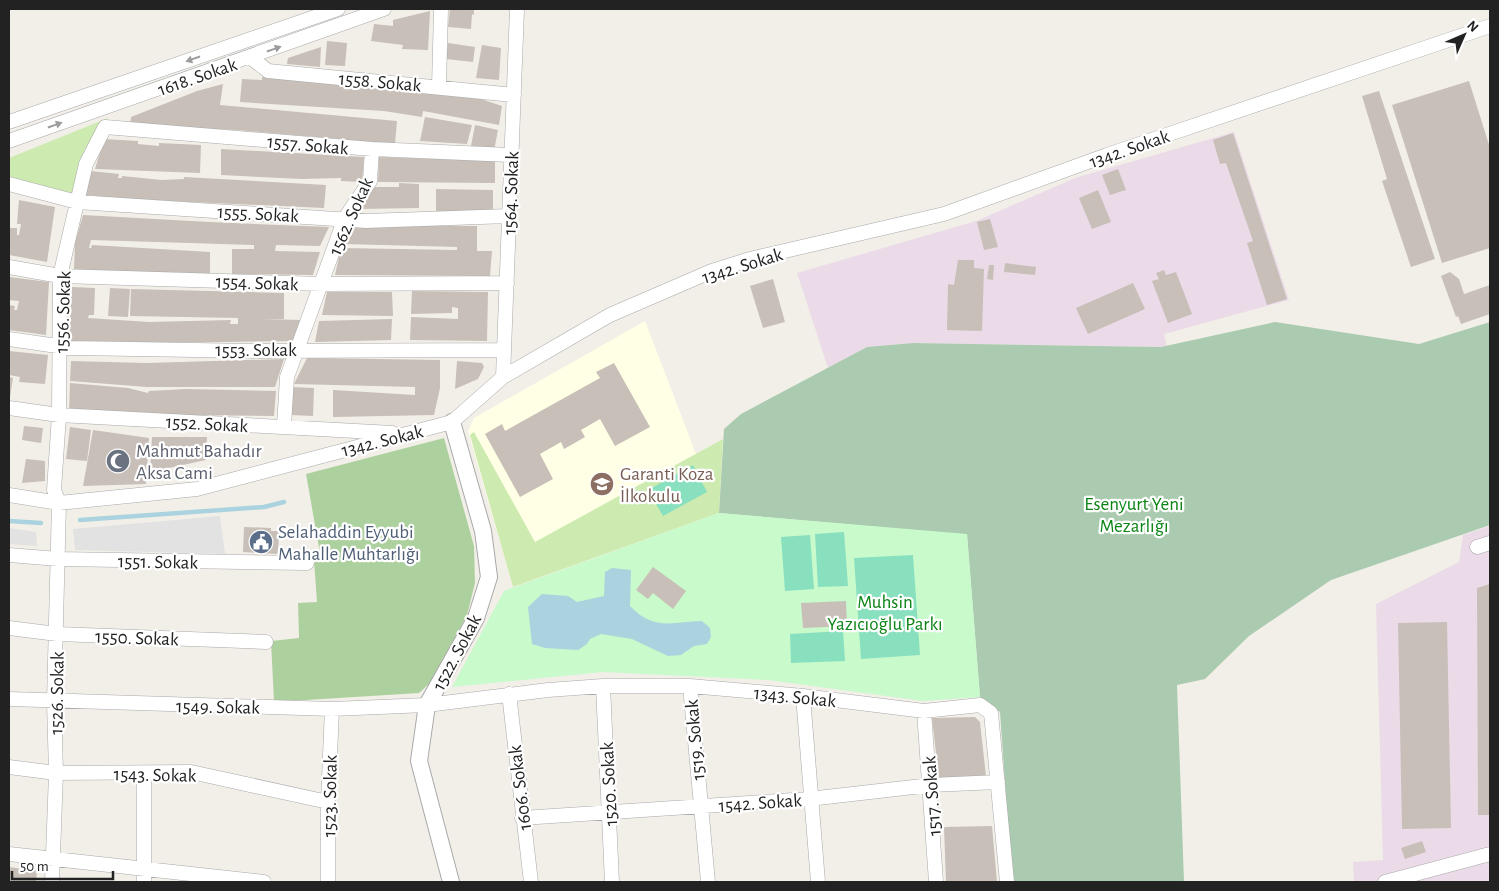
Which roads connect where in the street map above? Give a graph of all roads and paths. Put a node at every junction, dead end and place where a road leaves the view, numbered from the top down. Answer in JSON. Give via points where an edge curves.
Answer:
{"nodes":[{"id":1,"x":338,"y":9,"type":"edge"},
{"id":2,"x":384,"y":9,"type":"edge"},
{"id":3,"x":441,"y":9,"type":"edge"},
{"id":4,"x":517,"y":9,"type":"edge"},
{"id":5,"x":1490,"y":26,"type":"edge"},
{"id":6,"x":250,"y":57,"type":"junction"},
{"id":7,"x":439,"y":87,"type":"junction"},
{"id":8,"x":514,"y":95,"type":"junction"},
{"id":9,"x":9,"y":122,"type":"edge"},
{"id":10,"x":106,"y":127,"type":"joint"},
{"id":11,"x":9,"y":141,"type":"edge"},
{"id":12,"x":372,"y":149,"type":"junction"},
{"id":13,"x":511,"y":155,"type":"junction"},
{"id":14,"x":9,"y":184,"type":"edge"},
{"id":15,"x":77,"y":202,"type":"junction"},
{"id":16,"x":509,"y":216,"type":"junction"},
{"id":17,"x":345,"y":218,"type":"junction"},
{"id":18,"x":9,"y":267,"type":"edge"},
{"id":19,"x":60,"y":276,"type":"junction"},
{"id":20,"x":507,"y":283,"type":"junction"},
{"id":21,"x":322,"y":284,"type":"junction"},
{"id":22,"x":9,"y":339,"type":"edge"},
{"id":23,"x":60,"y":348,"type":"junction"},
{"id":24,"x":299,"y":349,"type":"junction"},
{"id":25,"x":504,"y":350,"type":"junction"},
{"id":26,"x":503,"y":378,"type":"junction"},
{"id":27,"x":9,"y":408,"type":"edge"},
{"id":28,"x":59,"y":415,"type":"junction"},
{"id":29,"x":452,"y":422,"type":"junction"},
{"id":30,"x":284,"y":426,"type":"junction"},
{"id":31,"x":406,"y":434,"type":"junction"},
{"id":32,"x":9,"y":495,"type":"edge"},
{"id":33,"x":59,"y":504,"type":"junction"},
{"id":34,"x":9,"y":555,"type":"edge"},
{"id":35,"x":58,"y":559,"type":"junction"},
{"id":36,"x":307,"y":563,"type":"dead end"},
{"id":37,"x":9,"y":628,"type":"edge"},
{"id":38,"x":57,"y":634,"type":"junction"},
{"id":39,"x":266,"y":642,"type":"dead end"},
{"id":40,"x":603,"y":686,"type":"junction"},
{"id":41,"x":690,"y":686,"type":"junction"},
{"id":42,"x":509,"y":694,"type":"junction"},
{"id":43,"x":803,"y":696,"type":"junction"},
{"id":44,"x":9,"y":699,"type":"edge"},
{"id":45,"x":54,"y":702,"type":"junction"},
{"id":46,"x":427,"y":705,"type":"junction"},
{"id":47,"x":332,"y":709,"type":"junction"},
{"id":48,"x":924,"y":711,"type":"junction"},
{"id":49,"x":9,"y":767,"type":"edge"},
{"id":50,"x":56,"y":773,"type":"junction"},
{"id":51,"x":144,"y":774,"type":"junction"},
{"id":52,"x":998,"y":782,"type":"junction"},
{"id":53,"x":931,"y":785,"type":"junction"},
{"id":54,"x":809,"y":799,"type":"junction"},
{"id":55,"x":328,"y":802,"type":"junction"},
{"id":56,"x":699,"y":806,"type":"junction"},
{"id":57,"x":609,"y":813,"type":"junction"},
{"id":58,"x":522,"y":818,"type":"junction"},
{"id":59,"x":9,"y":854,"type":"edge"},
{"id":60,"x":1490,"y":854,"type":"edge"},
{"id":61,"x":54,"y":858,"type":"junction"},
{"id":62,"x":145,"y":876,"type":"edge"},
{"id":63,"x":241,"y":880,"type":"edge"},
{"id":64,"x":52,"y":882,"type":"edge"},
{"id":65,"x":264,"y":882,"type":"edge"},
{"id":66,"x":328,"y":882,"type":"edge"},
{"id":67,"x":451,"y":882,"type":"edge"},
{"id":68,"x":531,"y":882,"type":"edge"},
{"id":69,"x":612,"y":882,"type":"edge"},
{"id":70,"x":708,"y":882,"type":"edge"},
{"id":71,"x":818,"y":882,"type":"edge"},
{"id":72,"x":936,"y":882,"type":"edge"},
{"id":73,"x":1007,"y":882,"type":"edge"},
{"id":74,"x":1385,"y":882,"type":"edge"}],
"edges":[{"from":1,"to":9,"type":"street","name":"1618. Sokak","one_way":true},
{"from":6,"to":2,"type":"street","name":"1618. Sokak","one_way":true},
{"from":3,"to":7,"type":"street"},
{"from":4,"to":8,"type":"street","name":"1564. Sokak"},
{"from":5,"to":26,"type":"street","name":"1342. Sokak","via":[[1107,155],[944,214],[750,259],[712,271],[610,315]]},
{"from":6,"to":7,"type":"street","name":"1558. Sokak","via":[[268,71]]},
{"from":11,"to":6,"type":"street","name":"1618. Sokak","one_way":true},
{"from":7,"to":8,"type":"street","name":"1558. Sokak"},
{"from":8,"to":13,"type":"street","name":"1564. Sokak"},
{"from":10,"to":12,"type":"street","name":"1557. Sokak"},
{"from":10,"to":15,"type":"street","name":"1556. Sokak","via":[[86,164]]},
{"from":12,"to":13,"type":"street","name":"1557. Sokak"},
{"from":12,"to":17,"type":"street","name":"1562. Sokak","via":[[370,180]]},
{"from":13,"to":16,"type":"street","name":"1564. Sokak"},
{"from":14,"to":15,"type":"street","name":"1555. Sokak"},
{"from":15,"to":17,"type":"street","name":"1555. Sokak"},
{"from":15,"to":19,"type":"street","name":"1556. Sokak"},
{"from":16,"to":17,"type":"street","name":"1555. Sokak","via":[[366,221]]},
{"from":16,"to":20,"type":"street","name":"1564. Sokak"},
{"from":17,"to":21,"type":"street","name":"1562. Sokak"},
{"from":18,"to":19,"type":"street","name":"1554. Sokak"},
{"from":19,"to":21,"type":"street","name":"1554. Sokak"},
{"from":19,"to":23,"type":"street","name":"1556. Sokak"},
{"from":20,"to":21,"type":"street","name":"1554. Sokak"},
{"from":20,"to":25,"type":"street","name":"1564. Sokak"},
{"from":21,"to":24,"type":"street","name":"1562. Sokak"},
{"from":22,"to":23,"type":"street","name":"1553. Sokak"},
{"from":23,"to":24,"type":"street","name":"1553. Sokak"},
{"from":23,"to":28,"type":"street","name":"1556. Sokak"},
{"from":24,"to":25,"type":"street","name":"1553. Sokak"},
{"from":24,"to":30,"type":"street","name":"1562. Sokak","via":[[287,377]]},
{"from":25,"to":26,"type":"street","name":"1564. Sokak"},
{"from":26,"to":29,"type":"street","name":"1342. Sokak"},
{"from":27,"to":28,"type":"street","name":"1552. Sokak"},
{"from":28,"to":30,"type":"street","name":"1552. Sokak"},
{"from":28,"to":33,"type":"street","name":"1556. Sokak","via":[[54,490]]},
{"from":29,"to":31,"type":"street","name":"1342. Sokak"},
{"from":29,"to":46,"type":"street","name":"1522. Sokak","via":[[483,531],[489,577],[476,618]]},
{"from":30,"to":31,"type":"street","name":"1552. Sokak"},
{"from":31,"to":33,"type":"street","name":"1342. Sokak","via":[[197,489]]},
{"from":32,"to":33,"type":"street","name":"1342. Sokak"},
{"from":33,"to":35,"type":"street","name":"1526. Sokak"},
{"from":34,"to":35,"type":"street","name":"1551. Sokak"},
{"from":35,"to":36,"type":"street","name":"1551. Sokak"},
{"from":35,"to":38,"type":"street","name":"1526. Sokak"},
{"from":37,"to":38,"type":"street","name":"1550. Sokak"},
{"from":38,"to":39,"type":"street","name":"1550. Sokak"},
{"from":38,"to":45,"type":"street","name":"1526. Sokak"},
{"from":40,"to":41,"type":"street","name":"1343. Sokak"},
{"from":40,"to":42,"type":"street","name":"1343. Sokak"},
{"from":40,"to":57,"type":"street","name":"1520. Sokak"},
{"from":41,"to":43,"type":"street","name":"1343. Sokak"},
{"from":41,"to":56,"type":"street","name":"1519. Sokak"},
{"from":42,"to":46,"type":"street","name":"1343. Sokak"},
{"from":42,"to":58,"type":"street","name":"1606. Sokak"},
{"from":43,"to":48,"type":"street","name":"1343. Sokak"},
{"from":43,"to":54,"type":"street"},
{"from":44,"to":45,"type":"street","name":"1549. Sokak"},
{"from":45,"to":47,"type":"street","name":"1549. Sokak"},
{"from":45,"to":50,"type":"street","name":"1526. Sokak"},
{"from":46,"to":47,"type":"street","name":"1549. Sokak"},
{"from":46,"to":67,"type":"street","name":"1522. Sokak","via":[[419,761]]},
{"from":47,"to":55,"type":"street","name":"1523. Sokak"},
{"from":48,"to":52,"type":"street","name":"1343. Sokak","via":[[980,705],[991,713]]},
{"from":48,"to":53,"type":"street","name":"1517. Sokak"},
{"from":49,"to":50,"type":"street","name":"1543. Sokak"},
{"from":50,"to":51,"type":"street","name":"1543. Sokak"},
{"from":50,"to":61,"type":"street","name":"1526. Sokak"},
{"from":51,"to":55,"type":"street","name":"1543. Sokak","via":[[190,772]]},
{"from":51,"to":62,"type":"street"},
{"from":52,"to":53,"type":"street","name":"1542. Sokak"},
{"from":52,"to":73,"type":"street","name":"1343. Sokak"},
{"from":53,"to":54,"type":"street","name":"1542. Sokak"},
{"from":53,"to":72,"type":"street","name":"1517. Sokak"},
{"from":54,"to":56,"type":"street","name":"1542. Sokak"},
{"from":54,"to":71,"type":"street"},
{"from":55,"to":66,"type":"street","name":"1523. Sokak"},
{"from":56,"to":57,"type":"street","name":"1542. Sokak"},
{"from":56,"to":70,"type":"street","name":"1519. Sokak"},
{"from":57,"to":58,"type":"street","name":"1542. Sokak"},
{"from":57,"to":69,"type":"street","name":"1520. Sokak"},
{"from":58,"to":68,"type":"street","name":"1606. Sokak"},
{"from":59,"to":61,"type":"street"},
{"from":60,"to":74,"type":"street"},
{"from":61,"to":62,"type":"street"},
{"from":61,"to":64,"type":"street","name":"1526. Sokak"},
{"from":62,"to":63,"type":"street"},
{"from":63,"to":65,"type":"street"}]}
